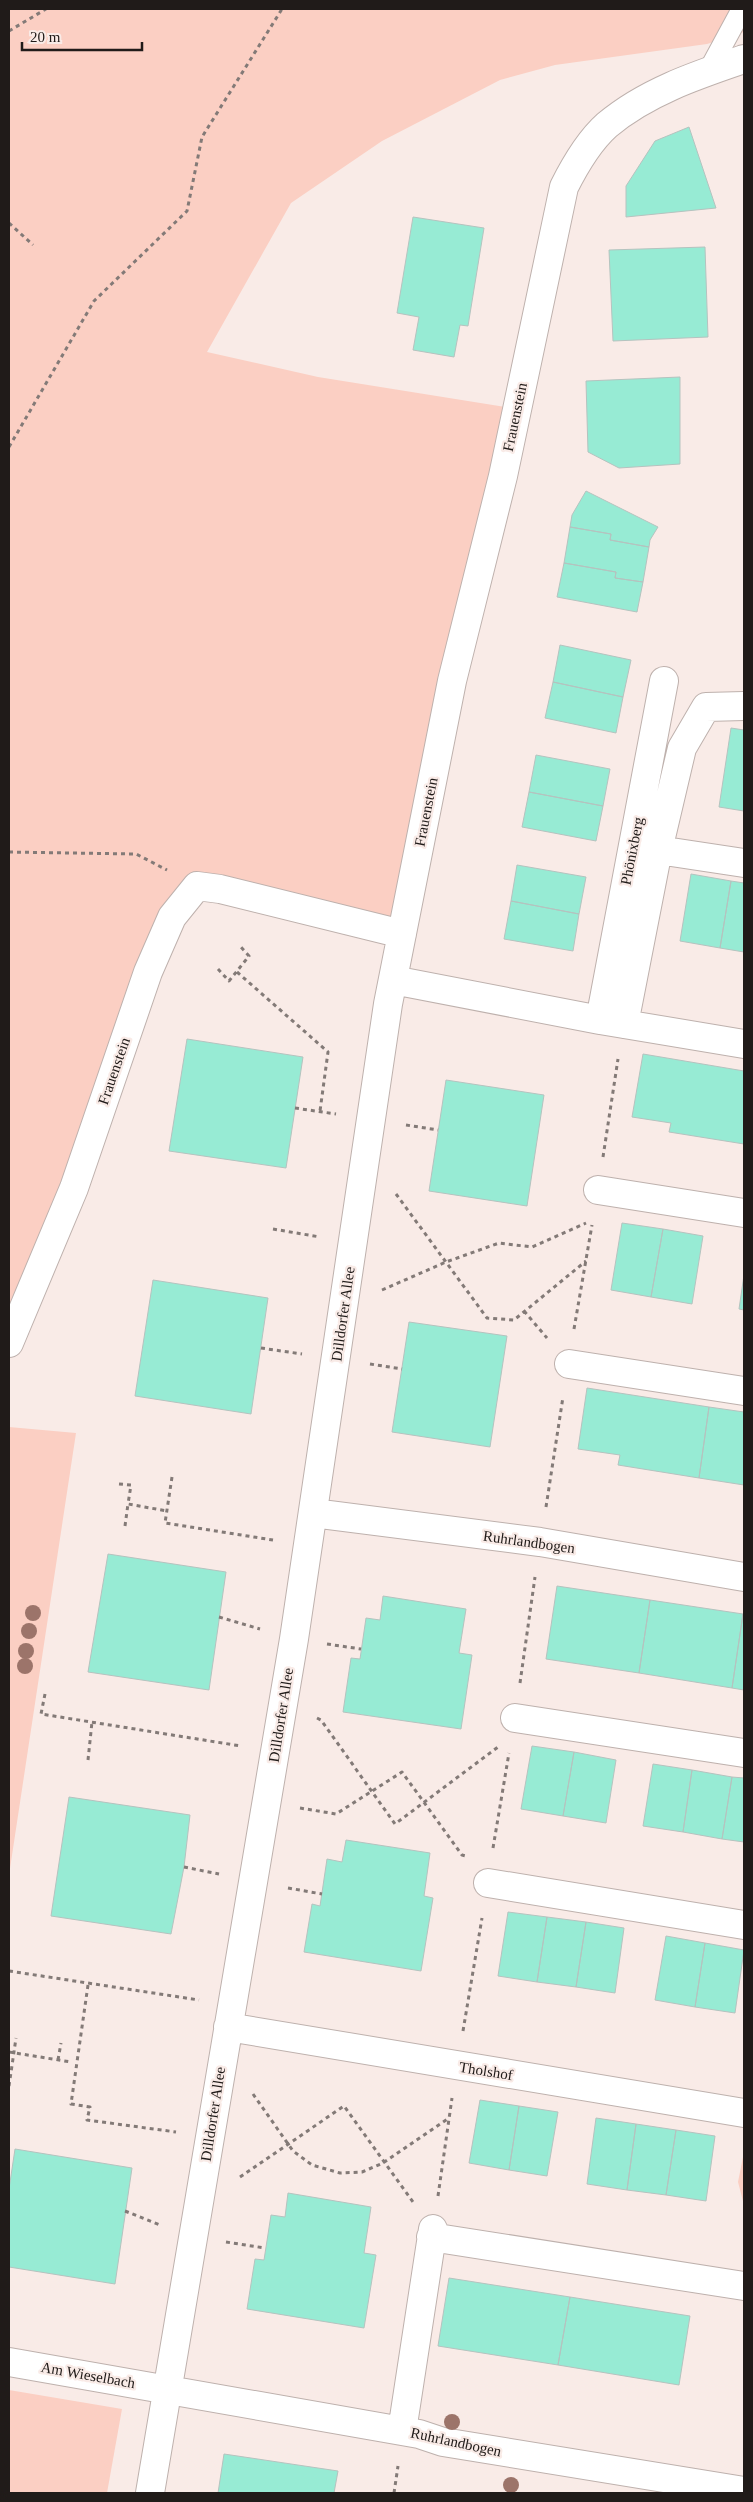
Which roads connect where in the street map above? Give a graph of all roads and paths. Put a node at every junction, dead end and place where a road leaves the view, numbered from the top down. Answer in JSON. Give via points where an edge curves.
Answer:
{"nodes":[{"id":1,"x":46,"y":9,"type":"edge"},
{"id":2,"x":282,"y":9,"type":"edge"},
{"id":3,"x":742,"y":9,"type":"edge"},
{"id":4,"x":9,"y":31,"type":"edge"},
{"id":5,"x":744,"y":59,"type":"edge"},
{"id":6,"x":710,"y":70,"type":"junction"},
{"id":7,"x":9,"y":223,"type":"edge"},
{"id":8,"x":33,"y":245,"type":"dead end"},
{"id":9,"x":9,"y":447,"type":"edge"},
{"id":10,"x":664,"y":680,"type":"dead end"},
{"id":11,"x":744,"y":706,"type":"edge"},
{"id":12,"x":658,"y":850,"type":"junction"},
{"id":13,"x":9,"y":852,"type":"edge"},
{"id":14,"x":744,"y":863,"type":"edge"},
{"id":15,"x":197,"y":886,"type":"junction"},
{"id":16,"x":402,"y":934,"type":"junction"},
{"id":17,"x":240,"y":946,"type":"dead end"},
{"id":18,"x":218,"y":969,"type":"dead end"},
{"id":19,"x":237,"y":972,"type":"junction"},
{"id":20,"x":393,"y":980,"type":"junction"},
{"id":21,"x":612,"y":1022,"type":"junction"},
{"id":22,"x":744,"y":1044,"type":"edge"},
{"id":23,"x":320,"y":1112,"type":"dead end"},
{"id":24,"x":363,"y":1178,"type":"junction"},
{"id":25,"x":598,"y":1190,"type":"joint"},
{"id":26,"x":744,"y":1213,"type":"edge"},
{"id":27,"x":273,"y":1228,"type":"dead end"},
{"id":28,"x":300,"y":1234,"type":"dead end"},
{"id":29,"x":586,"y":1261,"type":"junction"},
{"id":30,"x":446,"y":1262,"type":"junction"},
{"id":31,"x":347,"y":1286,"type":"junction"},
{"id":32,"x":9,"y":1343,"type":"edge"},
{"id":33,"x":569,"y":1364,"type":"junction"},
{"id":34,"x":744,"y":1391,"type":"edge"},
{"id":35,"x":172,"y":1478,"type":"dead end"},
{"id":36,"x":119,"y":1484,"type":"dead end"},
{"id":37,"x":128,"y":1504,"type":"junction"},
{"id":38,"x":167,"y":1511,"type":"junction"},
{"id":39,"x":313,"y":1513,"type":"junction"},
{"id":40,"x":125,"y":1526,"type":"dead end"},
{"id":41,"x":540,"y":1542,"type":"junction"},
{"id":42,"x":308,"y":1545,"type":"junction"},
{"id":43,"x":744,"y":1577,"type":"edge"},
{"id":44,"x":46,"y":1694,"type":"dead end"},
{"id":45,"x":283,"y":1707,"type":"junction"},
{"id":46,"x":92,"y":1722,"type":"junction"},
{"id":47,"x":513,"y":1728,"type":"junction"},
{"id":48,"x":276,"y":1751,"type":"junction"},
{"id":49,"x":744,"y":1753,"type":"edge"},
{"id":50,"x":88,"y":1760,"type":"dead end"},
{"id":51,"x":373,"y":1790,"type":"junction"},
{"id":52,"x":423,"y":1801,"type":"junction"},
{"id":53,"x":267,"y":1803,"type":"junction"},
{"id":54,"x":490,"y":1871,"type":"junction"},
{"id":55,"x":744,"y":1925,"type":"edge"},
{"id":56,"x":9,"y":1971,"type":"edge"},
{"id":57,"x":88,"y":1985,"type":"dead end"},
{"id":58,"x":230,"y":2016,"type":"junction"},
{"id":59,"x":16,"y":2038,"type":"dead end"},
{"id":60,"x":61,"y":2044,"type":"dead end"},
{"id":61,"x":9,"y":2052,"type":"edge"},
{"id":62,"x":15,"y":2053,"type":"junction"},
{"id":63,"x":58,"y":2060,"type":"junction"},
{"id":64,"x":71,"y":2062,"type":"dead end"},
{"id":65,"x":457,"y":2066,"type":"junction"},
{"id":66,"x":9,"y":2086,"type":"edge"},
{"id":67,"x":217,"y":2088,"type":"junction"},
{"id":68,"x":744,"y":2114,"type":"edge"},
{"id":69,"x":449,"y":2118,"type":"junction"},
{"id":70,"x":209,"y":2137,"type":"junction"},
{"id":71,"x":288,"y":2144,"type":"junction"},
{"id":72,"x":383,"y":2163,"type":"junction"},
{"id":73,"x":202,"y":2181,"type":"junction"},
{"id":74,"x":432,"y":2233,"type":"junction"},
{"id":75,"x":744,"y":2286,"type":"edge"},
{"id":76,"x":9,"y":2362,"type":"edge"},
{"id":77,"x":168,"y":2388,"type":"junction"},
{"id":78,"x":402,"y":2431,"type":"junction"},
{"id":79,"x":399,"y":2458,"type":"dead end"},
{"id":80,"x":744,"y":2491,"type":"edge"},
{"id":81,"x":150,"y":2493,"type":"edge"},
{"id":82,"x":394,"y":2493,"type":"edge"}],
"edges":[{"from":1,"to":4,"type":"path"},
{"from":2,"to":9,"type":"path","via":[[202,137],[187,211],[94,301]]},
{"from":3,"to":6,"type":"lane"},
{"from":5,"to":6,"type":"street","name":"Frauenstein"},
{"from":6,"to":16,"type":"street","name":"Frauenstein","via":[[644,100],[606,126],[577,161],[564,188],[503,476],[452,680]]},
{"from":7,"to":8,"type":"path"},
{"from":10,"to":21,"type":"street","name":"Phönixberg"},
{"from":11,"to":12,"type":"street","name":"Phönixberg","via":[[706,707],[682,748]]},
{"from":12,"to":14,"type":"street","name":"Phönixberg"},
{"from":12,"to":21,"type":"street","name":"Phönixberg"},
{"from":13,"to":15,"type":"path","via":[[136,854]]},
{"from":15,"to":16,"type":"street"},
{"from":15,"to":32,"type":"street","name":"Frauenstein","via":[[172,917],[148,972],[74,1188]]},
{"from":16,"to":20,"type":"street","name":"Dilldorfer Allee"},
{"from":17,"to":19,"type":"path","via":[[249,956]]},
{"from":18,"to":19,"type":"path","via":[[229,981]]},
{"from":19,"to":23,"type":"path","via":[[328,1052]]},
{"from":20,"to":21,"type":"street"},
{"from":20,"to":24,"type":"street","name":"Dilldorfer Allee"},
{"from":21,"to":22,"type":"street"},
{"from":21,"to":25,"type":"path"},
{"from":24,"to":30,"type":"path","via":[[393,1188]]},
{"from":24,"to":31,"type":"street","name":"Dilldorfer Allee"},
{"from":25,"to":26,"type":"street"},
{"from":27,"to":28,"type":"path"},
{"from":29,"to":30,"type":"path","via":[[514,1320],[487,1318]]},
{"from":29,"to":30,"type":"path","via":[[593,1219],[532,1247],[499,1243]]},
{"from":29,"to":33,"type":"path"},
{"from":30,"to":31,"type":"path","via":[[383,1290]]},
{"from":31,"to":39,"type":"street","name":"Dilldorfer Allee"},
{"from":33,"to":34,"type":"street"},
{"from":33,"to":41,"type":"path"},
{"from":35,"to":38,"type":"path"},
{"from":36,"to":37,"type":"path","via":[[131,1485]]},
{"from":37,"to":38,"type":"path"},
{"from":37,"to":40,"type":"path"},
{"from":38,"to":42,"type":"path","via":[[165,1523]]},
{"from":39,"to":41,"type":"street","name":"Ruhrlandbogen"},
{"from":39,"to":42,"type":"street","name":"Dilldorfer Allee"},
{"from":41,"to":43,"type":"street","name":"Ruhrlandbogen"},
{"from":41,"to":47,"type":"path"},
{"from":42,"to":45,"type":"street","name":"Dilldorfer Allee"},
{"from":44,"to":46,"type":"path","via":[[41,1714]]},
{"from":45,"to":48,"type":"street","name":"Dilldorfer Allee"},
{"from":45,"to":51,"type":"path","via":[[321,1720]]},
{"from":46,"to":48,"type":"path"},
{"from":46,"to":50,"type":"path"},
{"from":47,"to":49,"type":"street"},
{"from":47,"to":52,"type":"path"},
{"from":47,"to":54,"type":"path"},
{"from":48,"to":53,"type":"street","name":"Dilldorfer Allee"},
{"from":51,"to":52,"type":"path","via":[[402,1772]]},
{"from":51,"to":52,"type":"path","via":[[396,1824]]},
{"from":51,"to":53,"type":"path","via":[[336,1814]]},
{"from":52,"to":54,"type":"path","via":[[462,1856]]},
{"from":53,"to":58,"type":"street","name":"Dilldorfer Allee"},
{"from":54,"to":55,"type":"street"},
{"from":54,"to":65,"type":"path"},
{"from":56,"to":58,"type":"path"},
{"from":57,"to":70,"type":"path","via":[[71,2104],[90,2107],[87,2120]]},
{"from":58,"to":65,"type":"street","name":"Tholshof"},
{"from":58,"to":67,"type":"street","name":"Dilldorfer Allee"},
{"from":59,"to":62,"type":"path"},
{"from":60,"to":63,"type":"path"},
{"from":61,"to":62,"type":"path"},
{"from":62,"to":63,"type":"path"},
{"from":62,"to":66,"type":"path"},
{"from":63,"to":64,"type":"path"},
{"from":65,"to":68,"type":"street","name":"Tholshof"},
{"from":65,"to":69,"type":"path"},
{"from":67,"to":70,"type":"street","name":"Dilldorfer Allee"},
{"from":67,"to":71,"type":"path","via":[[253,2094]]},
{"from":69,"to":72,"type":"path"},
{"from":69,"to":74,"type":"path"},
{"from":70,"to":73,"type":"street","name":"Dilldorfer Allee"},
{"from":71,"to":72,"type":"path","via":[[312,2165],[340,2173],[362,2172]]},
{"from":71,"to":72,"type":"path","via":[[344,2106]]},
{"from":71,"to":73,"type":"path","via":[[228,2185]]},
{"from":72,"to":74,"type":"path"},
{"from":73,"to":77,"type":"street","name":"Dilldorfer Allee"},
{"from":74,"to":75,"type":"street"},
{"from":74,"to":78,"type":"street"},
{"from":76,"to":77,"type":"street","name":"Am Wieselbach"},
{"from":77,"to":78,"type":"street","name":"Ruhrlandbogen"},
{"from":77,"to":81,"type":"street","name":"Dilldorfer Allee"},
{"from":78,"to":80,"type":"street","name":"Ruhrlandbogen","via":[[443,2442]]},
{"from":79,"to":82,"type":"path"}]}
